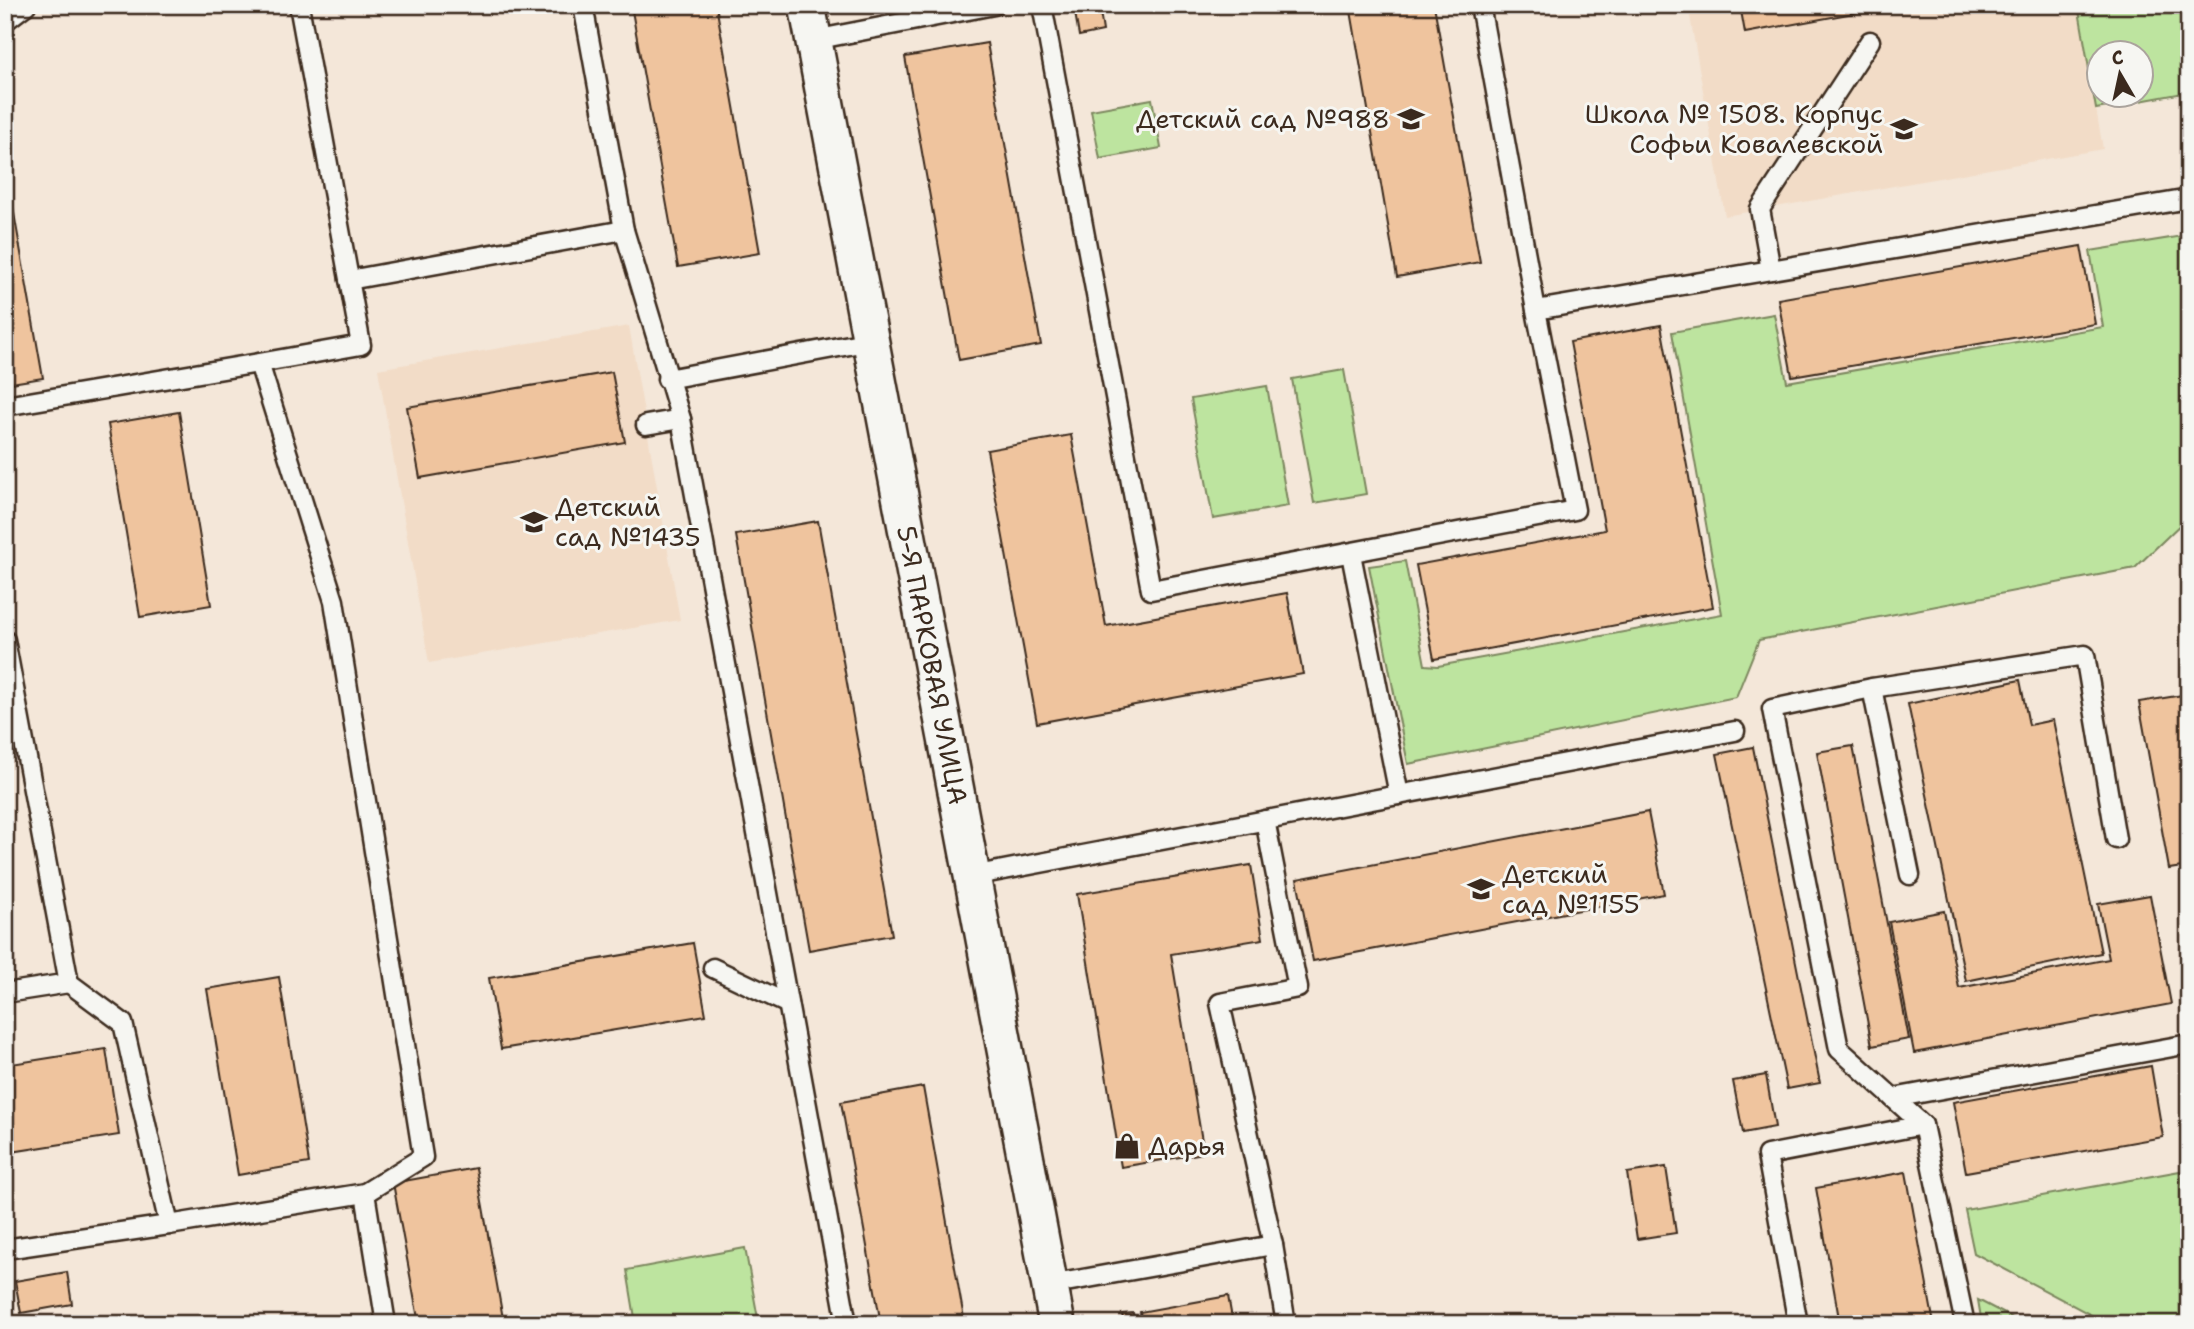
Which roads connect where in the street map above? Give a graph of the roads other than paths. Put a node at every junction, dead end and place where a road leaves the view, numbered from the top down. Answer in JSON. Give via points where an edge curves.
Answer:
{"nodes":[{"id":1,"x":26,"y":5,"type":"edge"},
{"id":2,"x":299,"y":5,"type":"edge"},
{"id":3,"x":583,"y":5,"type":"edge"},
{"id":4,"x":807,"y":5,"type":"edge"},
{"id":5,"x":994,"y":5,"type":"edge"},
{"id":6,"x":1042,"y":5,"type":"edge"},
{"id":7,"x":1480,"y":5,"type":"edge"},
{"id":8,"x":5,"y":21,"type":"edge"},
{"id":9,"x":814,"y":40,"type":"junction"},
{"id":10,"x":1870,"y":41,"type":"dead end"},
{"id":11,"x":2189,"y":199,"type":"edge"},
{"id":12,"x":624,"y":230,"type":"junction"},
{"id":13,"x":1771,"y":270,"type":"junction"},
{"id":14,"x":349,"y":280,"type":"junction"},
{"id":15,"x":1536,"y":310,"type":"junction"},
{"id":16,"x":871,"y":341,"type":"junction"},
{"id":17,"x":259,"y":363,"type":"junction"},
{"id":18,"x":667,"y":379,"type":"junction"},
{"id":19,"x":5,"y":406,"type":"edge"},
{"id":20,"x":681,"y":419,"type":"junction"},
{"id":21,"x":646,"y":425,"type":"dead end"},
{"id":22,"x":1351,"y":554,"type":"junction"},
{"id":23,"x":5,"y":640,"type":"edge"},
{"id":24,"x":1872,"y":688,"type":"junction"},
{"id":25,"x":1735,"y":731,"type":"dead end"},
{"id":26,"x":1399,"y":794,"type":"junction"},
{"id":27,"x":1265,"y":820,"type":"junction"},
{"id":28,"x":2116,"y":839,"type":"dead end"},
{"id":29,"x":1910,"y":875,"type":"dead end"},
{"id":30,"x":972,"y":876,"type":"junction"},
{"id":31,"x":713,"y":968,"type":"dead end"},
{"id":32,"x":69,"y":983,"type":"junction"},
{"id":33,"x":5,"y":993,"type":"edge"},
{"id":34,"x":788,"y":1004,"type":"junction"},
{"id":35,"x":2189,"y":1044,"type":"edge"},
{"id":36,"x":1893,"y":1098,"type":"junction"},
{"id":37,"x":1923,"y":1125,"type":"junction"},
{"id":38,"x":365,"y":1193,"type":"junction"},
{"id":39,"x":169,"y":1225,"type":"junction"},
{"id":40,"x":1273,"y":1245,"type":"junction"},
{"id":41,"x":5,"y":1249,"type":"edge"},
{"id":42,"x":1049,"y":1284,"type":"junction"},
{"id":43,"x":386,"y":1324,"type":"edge"},
{"id":44,"x":847,"y":1324,"type":"edge"},
{"id":45,"x":1057,"y":1324,"type":"edge"},
{"id":46,"x":1286,"y":1324,"type":"edge"},
{"id":47,"x":1798,"y":1324,"type":"edge"},
{"id":48,"x":1965,"y":1324,"type":"edge"}],
"edges":[{"from":1,"to":8,"type":"lane"},
{"from":2,"to":14,"type":"lane"},
{"from":3,"to":12,"type":"lane"},
{"from":4,"to":9,"type":"street","name":"5-Я ПАРКОВАЯ УЛИЦА"},
{"from":5,"to":9,"type":"lane"},
{"from":6,"to":22,"type":"lane","via":[[1151,590]]},
{"from":7,"to":15,"type":"lane"},
{"from":9,"to":16,"type":"street","name":"5-Я ПАРКОВАЯ УЛИЦА"},
{"from":10,"to":13,"type":"lane","via":[[1760,209]]},
{"from":11,"to":13,"type":"lane"},
{"from":12,"to":14,"type":"lane"},
{"from":12,"to":18,"type":"lane"},
{"from":13,"to":15,"type":"lane"},
{"from":14,"to":17,"type":"lane","via":[[361,345]]},
{"from":15,"to":22,"type":"lane","via":[[1575,510]]},
{"from":16,"to":18,"type":"lane"},
{"from":16,"to":30,"type":"street","name":"5-Я ПАРКОВАЯ УЛИЦА"},
{"from":17,"to":19,"type":"lane"},
{"from":17,"to":38,"type":"lane","via":[[334,601],[423,1157]]},
{"from":18,"to":20,"type":"lane"},
{"from":20,"to":21,"type":"lane"},
{"from":20,"to":34,"type":"lane"},
{"from":22,"to":26,"type":"lane"},
{"from":23,"to":32,"type":"lane"},
{"from":24,"to":28,"type":"lane","via":[[2085,656]]},
{"from":24,"to":29,"type":"lane"},
{"from":24,"to":36,"type":"lane","via":[[1772,709],[1839,1048]]},
{"from":25,"to":26,"type":"lane"},
{"from":26,"to":27,"type":"lane"},
{"from":27,"to":30,"type":"lane"},
{"from":27,"to":40,"type":"lane","via":[[1298,988],[1220,1003]]},
{"from":30,"to":42,"type":"street","name":"5-Я ПАРКОВАЯ УЛИЦА"},
{"from":31,"to":34,"type":"lane"},
{"from":32,"to":33,"type":"lane"},
{"from":32,"to":39,"type":"lane","via":[[123,1023]]},
{"from":34,"to":44,"type":"lane"},
{"from":35,"to":36,"type":"lane"},
{"from":36,"to":37,"type":"lane"},
{"from":37,"to":47,"type":"lane","via":[[1767,1155]]},
{"from":37,"to":48,"type":"lane"},
{"from":38,"to":39,"type":"lane"},
{"from":38,"to":43,"type":"lane"},
{"from":39,"to":41,"type":"lane"},
{"from":40,"to":42,"type":"lane"},
{"from":40,"to":46,"type":"lane"},
{"from":42,"to":45,"type":"street","name":"5-Я ПАРКОВАЯ УЛИЦА"}]}
